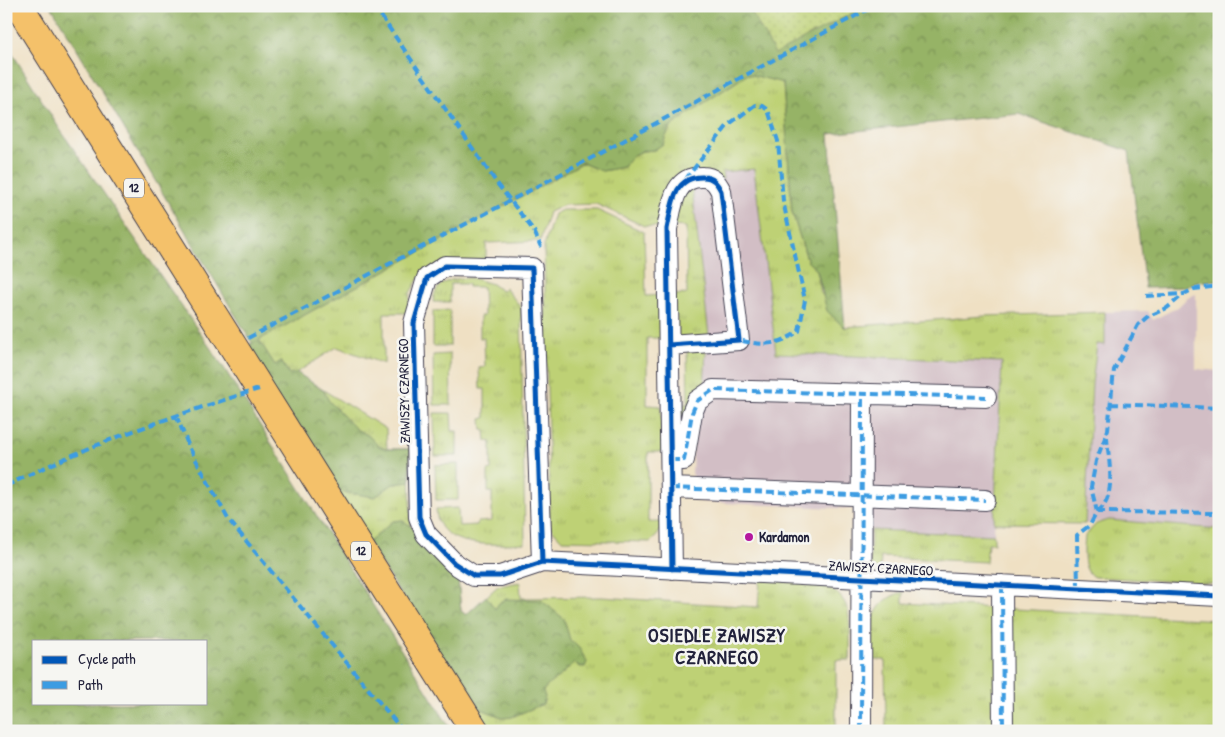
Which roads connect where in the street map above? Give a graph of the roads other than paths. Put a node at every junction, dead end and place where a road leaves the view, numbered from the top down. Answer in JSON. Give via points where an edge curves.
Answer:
{"nodes":[{"id":1,"x":19,"y":6,"type":"edge"},
{"id":2,"x":669,"y":345,"type":"junction"},
{"id":3,"x":862,"y":394,"type":"junction"},
{"id":4,"x":986,"y":397,"type":"dead end"},
{"id":5,"x":670,"y":460,"type":"junction"},
{"id":6,"x":671,"y":488,"type":"junction"},
{"id":7,"x":862,"y":495,"type":"junction"},
{"id":8,"x":985,"y":500,"type":"dead end"},
{"id":9,"x":541,"y":554,"type":"junction"},
{"id":10,"x":672,"y":569,"type":"junction"},
{"id":11,"x":861,"y":578,"type":"junction"},
{"id":12,"x":1002,"y":585,"type":"junction"},
{"id":13,"x":1219,"y":596,"type":"edge"},
{"id":14,"x":475,"y":731,"type":"edge"},
{"id":15,"x":861,"y":731,"type":"edge"},
{"id":16,"x":1003,"y":731,"type":"edge"}],
"edges":[{"from":1,"to":14,"type":"main road","number":"12"},
{"from":2,"to":2,"type":"street","via":[[667,229],[673,200],[683,182],[706,177],[716,181],[721,191],[739,340]]},
{"from":2,"to":5,"type":"street"},
{"from":3,"to":4,"type":"street"},
{"from":3,"to":5,"type":"street","via":[[713,390],[697,401],[692,413],[684,460]]},
{"from":3,"to":7,"type":"street"},
{"from":5,"to":6,"type":"street"},
{"from":6,"to":7,"type":"street"},
{"from":6,"to":10,"type":"street"},
{"from":7,"to":8,"type":"street"},
{"from":7,"to":11,"type":"street"},
{"from":9,"to":9,"type":"street","name":"ZAWISZY CZARNEGO","via":[[518,571],[500,576],[474,576],[454,563],[426,534],[419,517],[414,323],[427,278],[445,266],[532,268]]},
{"from":9,"to":10,"type":"street","name":"ZAWISZY CZARNEGO"},
{"from":10,"to":11,"type":"street","name":"ZAWISZY CZARNEGO"},
{"from":11,"to":12,"type":"street","name":"ZAWISZY CZARNEGO"},
{"from":11,"to":15,"type":"street","name":"ZAWISZY CZARNEGO"},
{"from":12,"to":13,"type":"street","name":"ZAWISZY CZARNEGO"},
{"from":12,"to":16,"type":"street"}]}
